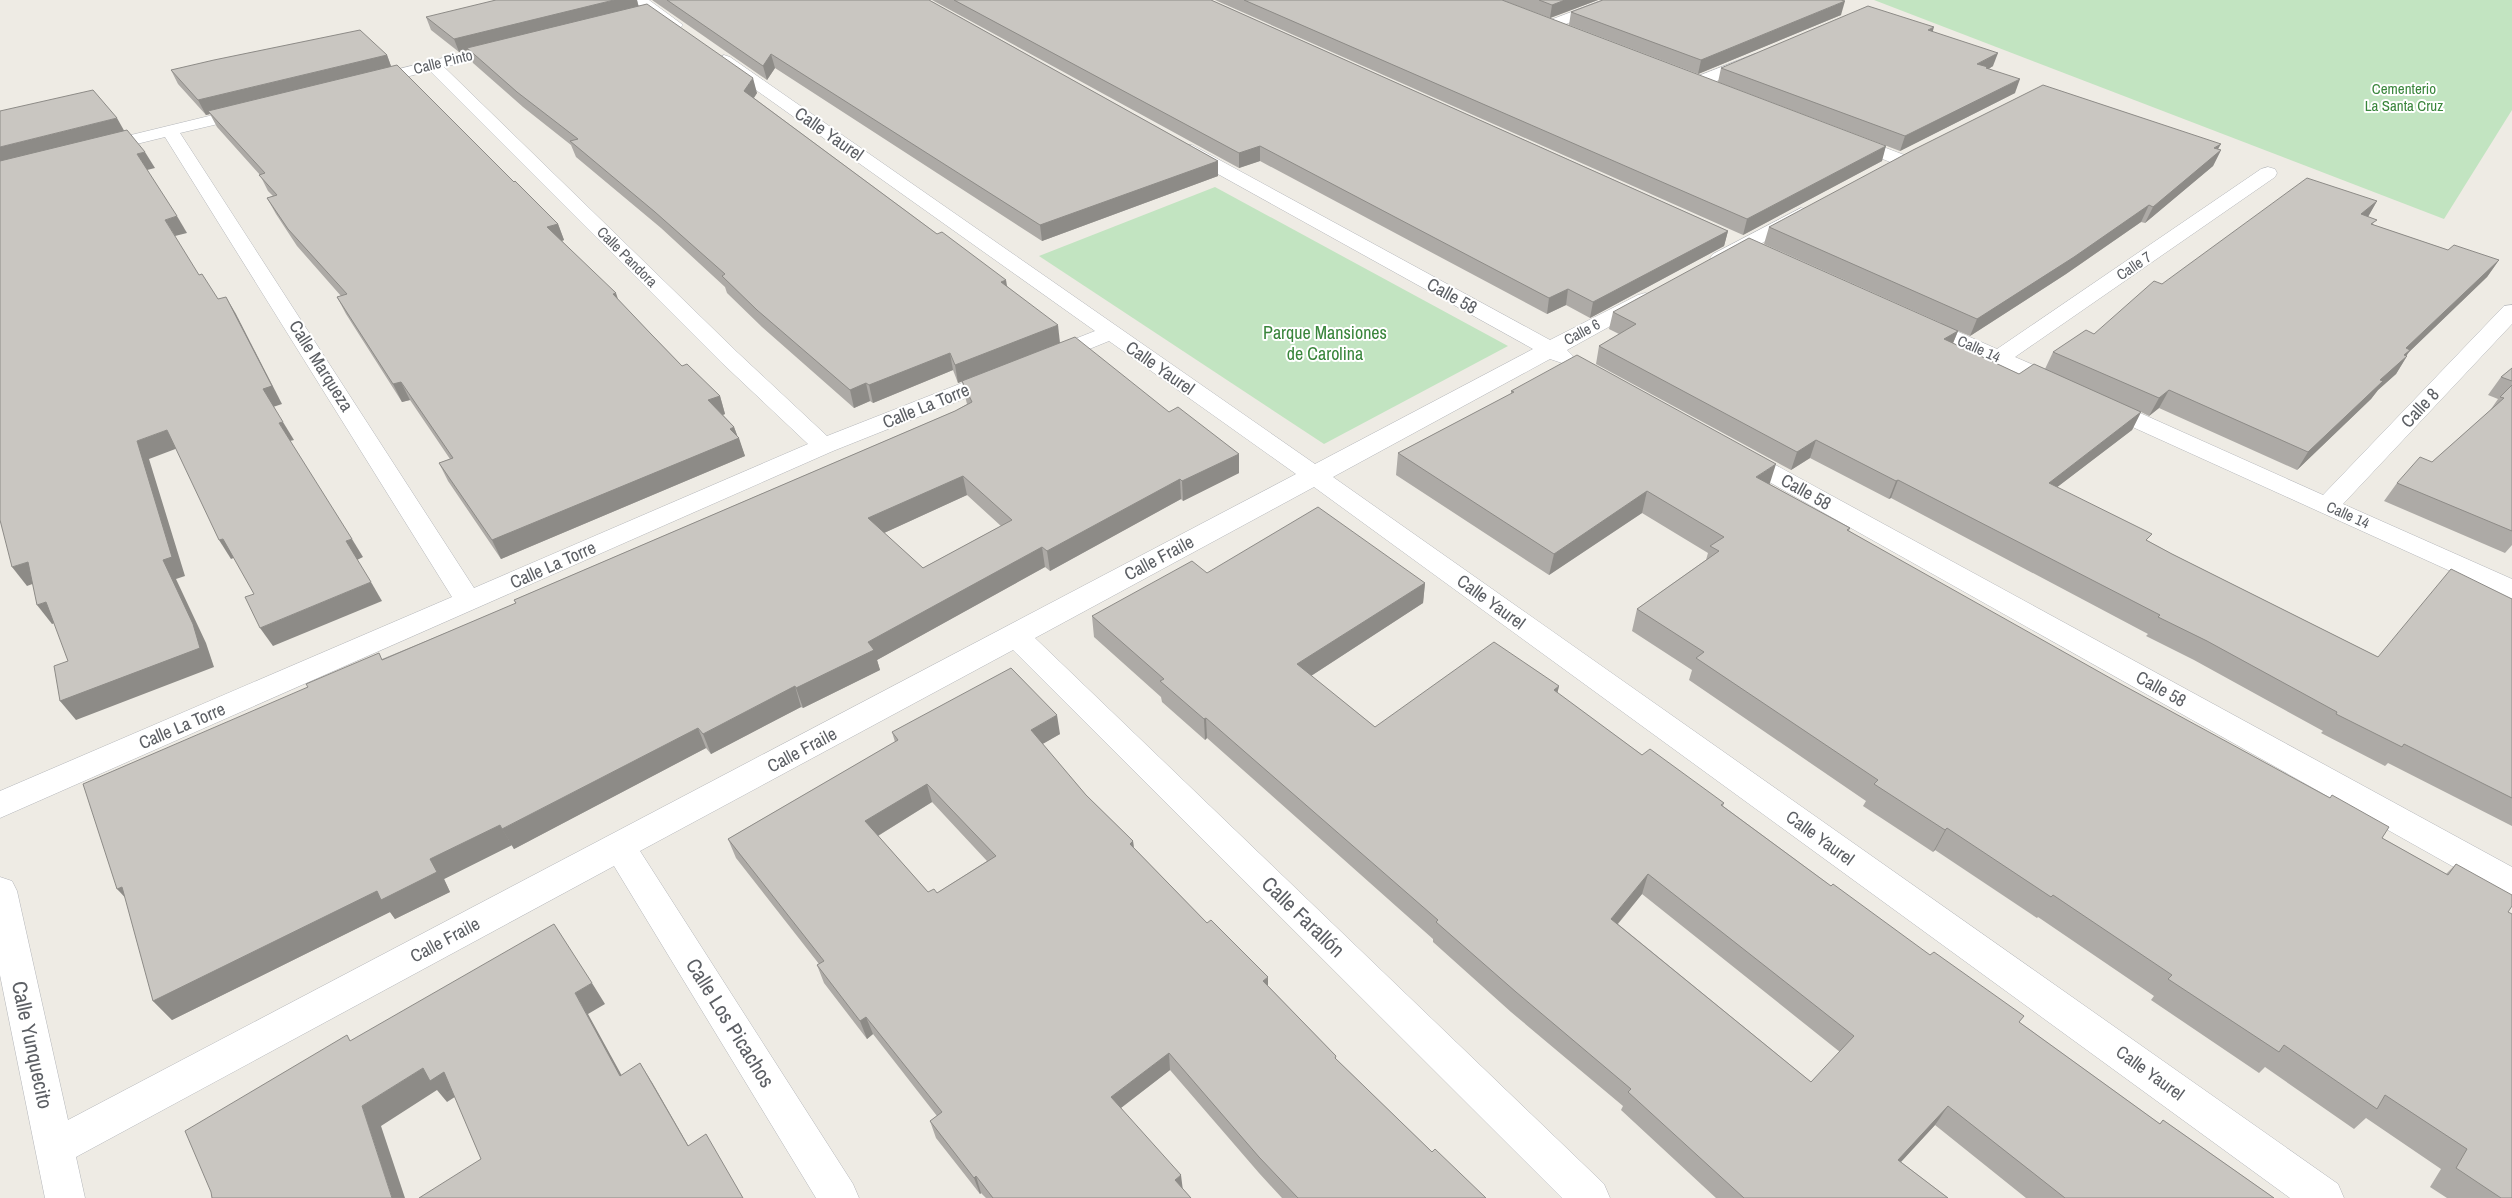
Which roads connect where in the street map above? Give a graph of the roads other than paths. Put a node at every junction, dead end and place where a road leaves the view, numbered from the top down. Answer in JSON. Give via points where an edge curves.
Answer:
{"nodes":[{"id":1,"x":1617,"y":0,"type":"edge"},
{"id":2,"x":643,"y":9,"type":"edge"},
{"id":3,"x":1534,"y":19,"type":"edge"},
{"id":4,"x":1550,"y":25,"type":"junction"},
{"id":5,"x":1569,"y":32,"type":"edge"},
{"id":6,"x":519,"y":44,"type":"edge"},
{"id":7,"x":1771,"y":52,"type":"edge"},
{"id":8,"x":433,"y":65,"type":"junction"},
{"id":9,"x":1681,"y":75,"type":"edge"},
{"id":10,"x":1699,"y":82,"type":"junction"},
{"id":11,"x":358,"y":84,"type":"edge"},
{"id":12,"x":1718,"y":89,"type":"edge"},
{"id":13,"x":264,"y":107,"type":"edge"},
{"id":14,"x":170,"y":131,"type":"junction"},
{"id":15,"x":1837,"y":135,"type":"edge"},
{"id":16,"x":1168,"y":139,"type":"edge"},
{"id":17,"x":1918,"y":151,"type":"edge"},
{"id":18,"x":85,"y":152,"type":"edge"},
{"id":19,"x":1901,"y":160,"type":"junction"},
{"id":20,"x":1876,"y":173,"type":"edge"},
{"id":21,"x":2268,"y":174,"type":"dead end"},
{"id":22,"x":1818,"y":205,"type":"edge"},
{"id":23,"x":1715,"y":234,"type":"edge"},
{"id":24,"x":1742,"y":246,"type":"junction"},
{"id":25,"x":1769,"y":258,"type":"edge"},
{"id":26,"x":1707,"y":265,"type":"edge"},
{"id":27,"x":1664,"y":288,"type":"edge"},
{"id":28,"x":2512,"y":310,"type":"edge"},
{"id":29,"x":1902,"y":316,"type":"edge"},
{"id":30,"x":1110,"y":333,"type":"junction"},
{"id":31,"x":1550,"y":350,"type":"junction"},
{"id":32,"x":1999,"y":358,"type":"junction"},
{"id":33,"x":1584,"y":369,"type":"edge"},
{"id":34,"x":824,"y":446,"type":"junction"},
{"id":35,"x":1723,"y":446,"type":"edge"},
{"id":36,"x":1314,"y":475,"type":"junction"},
{"id":37,"x":2328,"y":506,"type":"junction"},
{"id":38,"x":2512,"y":590,"type":"edge"},
{"id":39,"x":469,"y":602,"type":"junction"},
{"id":40,"x":1016,"y":636,"type":"junction"},
{"id":41,"x":0,"y":805,"type":"edge"},
{"id":42,"x":620,"y":847,"type":"junction"},
{"id":43,"x":2512,"y":883,"type":"edge"},
{"id":44,"x":0,"y":891,"type":"edge"},
{"id":45,"x":54,"y":1148,"type":"junction"},
{"id":46,"x":65,"y":1198,"type":"edge"},
{"id":47,"x":839,"y":1198,"type":"edge"},
{"id":48,"x":1590,"y":1198,"type":"edge"},
{"id":49,"x":2324,"y":1198,"type":"edge"}],
"edges":[{"from":1,"to":4,"type":"street"},
{"from":2,"to":30,"type":"street","name":"Calle Yaurel","via":[[699,42]]},
{"from":3,"to":4,"type":"street"},
{"from":4,"to":5,"type":"street"},
{"from":6,"to":8,"type":"street","name":"Calle Pinto"},
{"from":7,"to":10,"type":"street"},
{"from":8,"to":11,"type":"street","name":"Calle Pinto"},
{"from":8,"to":34,"type":"street","name":"Calle Pandora","via":[[729,357]]},
{"from":9,"to":10,"type":"street"},
{"from":10,"to":12,"type":"street"},
{"from":13,"to":14,"type":"street"},
{"from":14,"to":18,"type":"street"},
{"from":14,"to":39,"type":"street","name":"Calle Marqueza"},
{"from":15,"to":19,"type":"street"},
{"from":16,"to":31,"type":"street","name":"Calle 58"},
{"from":17,"to":19,"type":"street"},
{"from":19,"to":20,"type":"street"},
{"from":21,"to":32,"type":"street","name":"Calle 7"},
{"from":22,"to":24,"type":"street"},
{"from":23,"to":24,"type":"street"},
{"from":24,"to":25,"type":"street"},
{"from":24,"to":26,"type":"street"},
{"from":27,"to":31,"type":"street","name":"Calle 6"},
{"from":28,"to":37,"type":"street","name":"Calle 8"},
{"from":29,"to":32,"type":"street","name":"Calle 14"},
{"from":30,"to":34,"type":"street","name":"Calle La Torre"},
{"from":30,"to":36,"type":"street","name":"Calle Yaurel"},
{"from":31,"to":33,"type":"street","name":"Calle 58"},
{"from":31,"to":36,"type":"street","name":"Calle Fraile"},
{"from":32,"to":37,"type":"street","name":"Calle 14"},
{"from":34,"to":39,"type":"street","name":"Calle La Torre"},
{"from":35,"to":43,"type":"street","name":"Calle 58"},
{"from":36,"to":40,"type":"street","name":"Calle Fraile"},
{"from":36,"to":49,"type":"street","name":"Calle Yaurel"},
{"from":37,"to":38,"type":"street","name":"Calle 14"},
{"from":39,"to":41,"type":"street","name":"Calle La Torre"},
{"from":40,"to":42,"type":"street","name":"Calle Fraile"},
{"from":40,"to":48,"type":"street","name":"Calle Farallón"},
{"from":42,"to":45,"type":"street","name":"Calle Fraile"},
{"from":42,"to":47,"type":"street","name":"Calle Los Picachos"},
{"from":44,"to":45,"type":"street","name":"Calle Yunquecito"},
{"from":45,"to":46,"type":"street","name":"Calle Yunquecito"}]}
